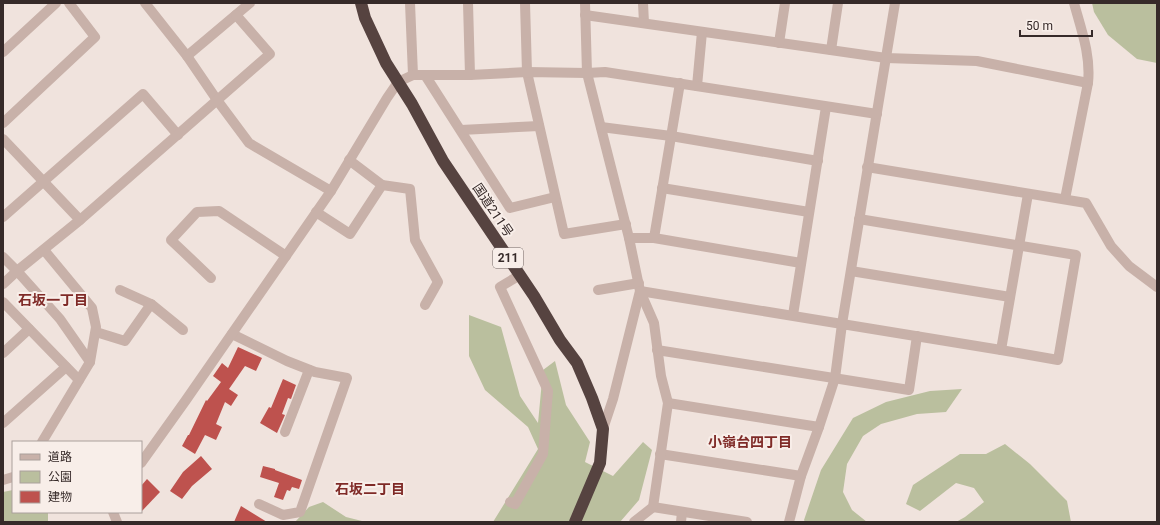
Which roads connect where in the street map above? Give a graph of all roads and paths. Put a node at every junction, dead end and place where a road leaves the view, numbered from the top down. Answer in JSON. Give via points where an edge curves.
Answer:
{"nodes":[{"id":1,"x":56,"y":3,"type":"edge"},
{"id":2,"x":69,"y":3,"type":"edge"},
{"id":3,"x":145,"y":3,"type":"edge"},
{"id":4,"x":250,"y":3,"type":"edge"},
{"id":5,"x":361,"y":3,"type":"edge"},
{"id":6,"x":410,"y":3,"type":"edge"},
{"id":7,"x":468,"y":3,"type":"edge"},
{"id":8,"x":525,"y":3,"type":"edge"},
{"id":9,"x":585,"y":3,"type":"edge"},
{"id":10,"x":643,"y":3,"type":"edge"},
{"id":11,"x":786,"y":3,"type":"edge"},
{"id":12,"x":838,"y":3,"type":"edge"},
{"id":13,"x":895,"y":3,"type":"edge"},
{"id":14,"x":1074,"y":3,"type":"edge"},
{"id":15,"x":236,"y":15,"type":"junction"},
{"id":16,"x":585,"y":15,"type":"junction"},
{"id":17,"x":644,"y":23,"type":"junction"},
{"id":18,"x":702,"y":32,"type":"junction"},
{"id":19,"x":779,"y":43,"type":"junction"},
{"id":20,"x":831,"y":50,"type":"junction"},
{"id":21,"x":3,"y":52,"type":"edge"},
{"id":22,"x":187,"y":56,"type":"junction"},
{"id":23,"x":886,"y":58,"type":"junction"},
{"id":24,"x":527,"y":72,"type":"junction"},
{"id":25,"x":587,"y":73,"type":"junction"},
{"id":26,"x":413,"y":75,"type":"junction"},
{"id":27,"x":425,"y":75,"type":"junction"},
{"id":28,"x":470,"y":75,"type":"junction"},
{"id":29,"x":398,"y":82,"type":"junction"},
{"id":30,"x":680,"y":83,"type":"junction"},
{"id":31,"x":1088,"y":83,"type":"junction"},
{"id":32,"x":697,"y":86,"type":"junction"},
{"id":33,"x":218,"y":100,"type":"junction"},
{"id":34,"x":826,"y":107,"type":"junction"},
{"id":35,"x":877,"y":114,"type":"junction"},
{"id":36,"x":3,"y":123,"type":"edge"},
{"id":37,"x":539,"y":126,"type":"junction"},
{"id":38,"x":601,"y":127,"type":"junction"},
{"id":39,"x":461,"y":130,"type":"junction"},
{"id":40,"x":178,"y":135,"type":"junction"},
{"id":41,"x":671,"y":136,"type":"junction"},
{"id":42,"x":3,"y":139,"type":"edge"},
{"id":43,"x":349,"y":160,"type":"junction"},
{"id":44,"x":818,"y":161,"type":"junction"},
{"id":45,"x":867,"y":167,"type":"junction"},
{"id":46,"x":44,"y":182,"type":"junction"},
{"id":47,"x":382,"y":185,"type":"junction"},
{"id":48,"x":662,"y":188,"type":"junction"},
{"id":49,"x":331,"y":191,"type":"junction"},
{"id":50,"x":1028,"y":194,"type":"junction"},
{"id":51,"x":555,"y":197,"type":"junction"},
{"id":52,"x":1065,"y":199,"type":"junction"},
{"id":53,"x":316,"y":212,"type":"junction"},
{"id":54,"x":810,"y":212,"type":"junction"},
{"id":55,"x":3,"y":217,"type":"edge"},
{"id":56,"x":859,"y":219,"type":"junction"},
{"id":57,"x":80,"y":220,"type":"junction"},
{"id":58,"x":626,"y":224,"type":"junction"},
{"id":59,"x":629,"y":238,"type":"junction"},
{"id":60,"x":654,"y":238,"type":"junction"},
{"id":61,"x":1019,"y":245,"type":"junction"},
{"id":62,"x":44,"y":250,"type":"junction"},
{"id":63,"x":286,"y":256,"type":"junction"},
{"id":64,"x":3,"y":257,"type":"edge"},
{"id":65,"x":801,"y":264,"type":"junction"},
{"id":66,"x":17,"y":271,"type":"junction"},
{"id":67,"x":851,"y":271,"type":"junction"},
{"id":68,"x":520,"y":275,"type":"junction"},
{"id":69,"x":211,"y":278,"type":"dead end"},
{"id":70,"x":3,"y":284,"type":"edge"},
{"id":71,"x":640,"y":287,"type":"junction"},
{"id":72,"x":1157,"y":287,"type":"edge"},
{"id":73,"x":120,"y":290,"type":"dead end"},
{"id":74,"x":598,"y":290,"type":"dead end"},
{"id":75,"x":1010,"y":297,"type":"junction"},
{"id":76,"x":3,"y":302,"type":"edge"},
{"id":77,"x":151,"y":304,"type":"junction"},
{"id":78,"x":425,"y":305,"type":"dead end"},
{"id":79,"x":793,"y":315,"type":"junction"},
{"id":80,"x":842,"y":324,"type":"junction"},
{"id":81,"x":29,"y":329,"type":"junction"},
{"id":82,"x":183,"y":330,"type":"dead end"},
{"id":83,"x":96,"y":332,"type":"junction"},
{"id":84,"x":232,"y":334,"type":"junction"},
{"id":85,"x":917,"y":336,"type":"junction"},
{"id":86,"x":658,"y":350,"type":"junction"},
{"id":87,"x":1001,"y":350,"type":"junction"},
{"id":88,"x":3,"y":353,"type":"edge"},
{"id":89,"x":90,"y":362,"type":"junction"},
{"id":90,"x":66,"y":367,"type":"junction"},
{"id":91,"x":309,"y":370,"type":"junction"},
{"id":92,"x":835,"y":378,"type":"junction"},
{"id":93,"x":79,"y":380,"type":"junction"},
{"id":94,"x":668,"y":403,"type":"junction"},
{"id":95,"x":3,"y":423,"type":"edge"},
{"id":96,"x":819,"y":427,"type":"junction"},
{"id":97,"x":602,"y":428,"type":"junction"},
{"id":98,"x":285,"y":432,"type":"dead end"},
{"id":99,"x":43,"y":441,"type":"edge"},
{"id":100,"x":660,"y":454,"type":"junction"},
{"id":101,"x":142,"y":463,"type":"edge"},
{"id":102,"x":801,"y":476,"type":"junction"},
{"id":103,"x":510,"y":502,"type":"dead end"},
{"id":104,"x":260,"y":504,"type":"dead end"},
{"id":105,"x":652,"y":507,"type":"junction"},
{"id":106,"x":682,"y":517,"type":"edge"},
{"id":107,"x":733,"y":521,"type":"edge"},
{"id":108,"x":575,"y":522,"type":"edge"},
{"id":109,"x":634,"y":522,"type":"edge"},
{"id":110,"x":747,"y":522,"type":"edge"},
{"id":111,"x":789,"y":522,"type":"edge"}],
"edges":[{"from":1,"to":21,"type":"street"},
{"from":2,"to":36,"type":"street","via":[[95,37]]},
{"from":3,"to":22,"type":"street"},
{"from":4,"to":15,"type":"street"},
{"from":5,"to":29,"type":"highway","name":"国道211号","number":"211","via":[[365,18],[386,63]]},
{"from":6,"to":26,"type":"street"},
{"from":7,"to":28,"type":"street"},
{"from":8,"to":24,"type":"street"},
{"from":9,"to":16,"type":"street"},
{"from":10,"to":17,"type":"street"},
{"from":11,"to":19,"type":"street"},
{"from":12,"to":20,"type":"street"},
{"from":13,"to":23,"type":"street"},
{"from":14,"to":31,"type":"street","via":[[1086,48]]},
{"from":15,"to":22,"type":"street"},
{"from":15,"to":33,"type":"street","via":[[270,54]]},
{"from":16,"to":17,"type":"street"},
{"from":16,"to":25,"type":"street"},
{"from":17,"to":18,"type":"street"},
{"from":18,"to":19,"type":"street"},
{"from":18,"to":32,"type":"street"},
{"from":19,"to":20,"type":"street"},
{"from":20,"to":23,"type":"street"},
{"from":22,"to":33,"type":"street"},
{"from":23,"to":31,"type":"street","via":[[977,61]]},
{"from":23,"to":35,"type":"street"},
{"from":24,"to":25,"type":"street"},
{"from":24,"to":28,"type":"street"},
{"from":24,"to":37,"type":"street"},
{"from":25,"to":30,"type":"street","via":[[606,72]]},
{"from":25,"to":38,"type":"street"},
{"from":26,"to":27,"type":"street"},
{"from":26,"to":29,"type":"street"},
{"from":27,"to":28,"type":"street"},
{"from":27,"to":39,"type":"street"},
{"from":29,"to":43,"type":"street"},
{"from":29,"to":68,"type":"highway","name":"国道211号","number":"211","via":[[443,161]]},
{"from":30,"to":32,"type":"street"},
{"from":30,"to":41,"type":"street"},
{"from":31,"to":52,"type":"street"},
{"from":32,"to":34,"type":"street"},
{"from":33,"to":40,"type":"street"},
{"from":33,"to":49,"type":"street","via":[[250,143]]},
{"from":34,"to":35,"type":"street"},
{"from":34,"to":44,"type":"street"},
{"from":35,"to":45,"type":"street"},
{"from":37,"to":39,"type":"street"},
{"from":37,"to":51,"type":"street"},
{"from":38,"to":41,"type":"street"},
{"from":38,"to":58,"type":"street"},
{"from":39,"to":51,"type":"street","via":[[510,208]]},
{"from":40,"to":46,"type":"street","via":[[143,94]]},
{"from":40,"to":57,"type":"street"},
{"from":41,"to":44,"type":"street"},
{"from":41,"to":48,"type":"street"},
{"from":42,"to":46,"type":"street"},
{"from":43,"to":47,"type":"street"},
{"from":43,"to":49,"type":"street"},
{"from":44,"to":54,"type":"street"},
{"from":45,"to":50,"type":"street"},
{"from":45,"to":56,"type":"street"},
{"from":46,"to":55,"type":"street"},
{"from":46,"to":57,"type":"street"},
{"from":47,"to":53,"type":"street","via":[[350,234]]},
{"from":47,"to":78,"type":"street","via":[[410,189],[415,240],[438,282]]},
{"from":48,"to":54,"type":"street"},
{"from":48,"to":60,"type":"street"},
{"from":49,"to":53,"type":"street"},
{"from":50,"to":52,"type":"street"},
{"from":50,"to":61,"type":"street"},
{"from":51,"to":58,"type":"street","via":[[564,234]]},
{"from":52,"to":72,"type":"street","via":[[1086,203],[1111,246],[1129,266]]},
{"from":53,"to":63,"type":"street"},
{"from":54,"to":65,"type":"street"},
{"from":56,"to":61,"type":"street"},
{"from":56,"to":67,"type":"street"},
{"from":57,"to":62,"type":"street"},
{"from":58,"to":59,"type":"street"},
{"from":59,"to":60,"type":"street"},
{"from":59,"to":71,"type":"street"},
{"from":60,"to":65,"type":"street"},
{"from":61,"to":75,"type":"street"},
{"from":61,"to":87,"type":"street","via":[[1076,255],[1058,360]]},
{"from":62,"to":66,"type":"street"},
{"from":62,"to":83,"type":"street","via":[[92,308]]},
{"from":63,"to":69,"type":"street","via":[[219,211],[197,212],[171,240]]},
{"from":63,"to":84,"type":"street"},
{"from":64,"to":66,"type":"street"},
{"from":65,"to":79,"type":"street"},
{"from":66,"to":70,"type":"street"},
{"from":66,"to":89,"type":"street","via":[[60,319]]},
{"from":67,"to":75,"type":"street"},
{"from":67,"to":80,"type":"street"},
{"from":68,"to":97,"type":"highway","name":"国道211号","number":"211","via":[[577,363]]},
{"from":68,"to":103,"type":"street","via":[[500,287],[548,391],[543,454],[515,504]]},
{"from":71,"to":74,"type":"street"},
{"from":71,"to":79,"type":"street"},
{"from":71,"to":86,"type":"street","via":[[654,323]]},
{"from":71,"to":97,"type":"street","via":[[613,399]]},
{"from":73,"to":77,"type":"street"},
{"from":75,"to":87,"type":"street"},
{"from":76,"to":81,"type":"street"},
{"from":77,"to":82,"type":"street"},
{"from":77,"to":83,"type":"street","via":[[125,341]]},
{"from":79,"to":80,"type":"street"},
{"from":80,"to":85,"type":"street"},
{"from":80,"to":92,"type":"street"},
{"from":81,"to":88,"type":"street"},
{"from":81,"to":90,"type":"street"},
{"from":83,"to":89,"type":"street"},
{"from":84,"to":91,"type":"street"},
{"from":84,"to":101,"type":"street"},
{"from":85,"to":87,"type":"street"},
{"from":85,"to":92,"type":"street","via":[[910,390]]},
{"from":86,"to":92,"type":"street"},
{"from":86,"to":94,"type":"street"},
{"from":89,"to":93,"type":"street"},
{"from":90,"to":93,"type":"street"},
{"from":90,"to":95,"type":"street"},
{"from":91,"to":98,"type":"street"},
{"from":91,"to":104,"type":"street","via":[[347,378],[300,512],[282,515]]},
{"from":92,"to":96,"type":"street"},
{"from":93,"to":99,"type":"street"},
{"from":94,"to":96,"type":"street"},
{"from":94,"to":100,"type":"street"},
{"from":96,"to":102,"type":"street"},
{"from":97,"to":108,"type":"highway","name":"国道211号","number":"211","via":[[600,463]]},
{"from":100,"to":102,"type":"street"},
{"from":100,"to":105,"type":"street"},
{"from":102,"to":111,"type":"street"},
{"from":105,"to":106,"type":"street"},
{"from":105,"to":109,"type":"street"},
{"from":106,"to":107,"type":"street"},
{"from":107,"to":110,"type":"street"}]}
